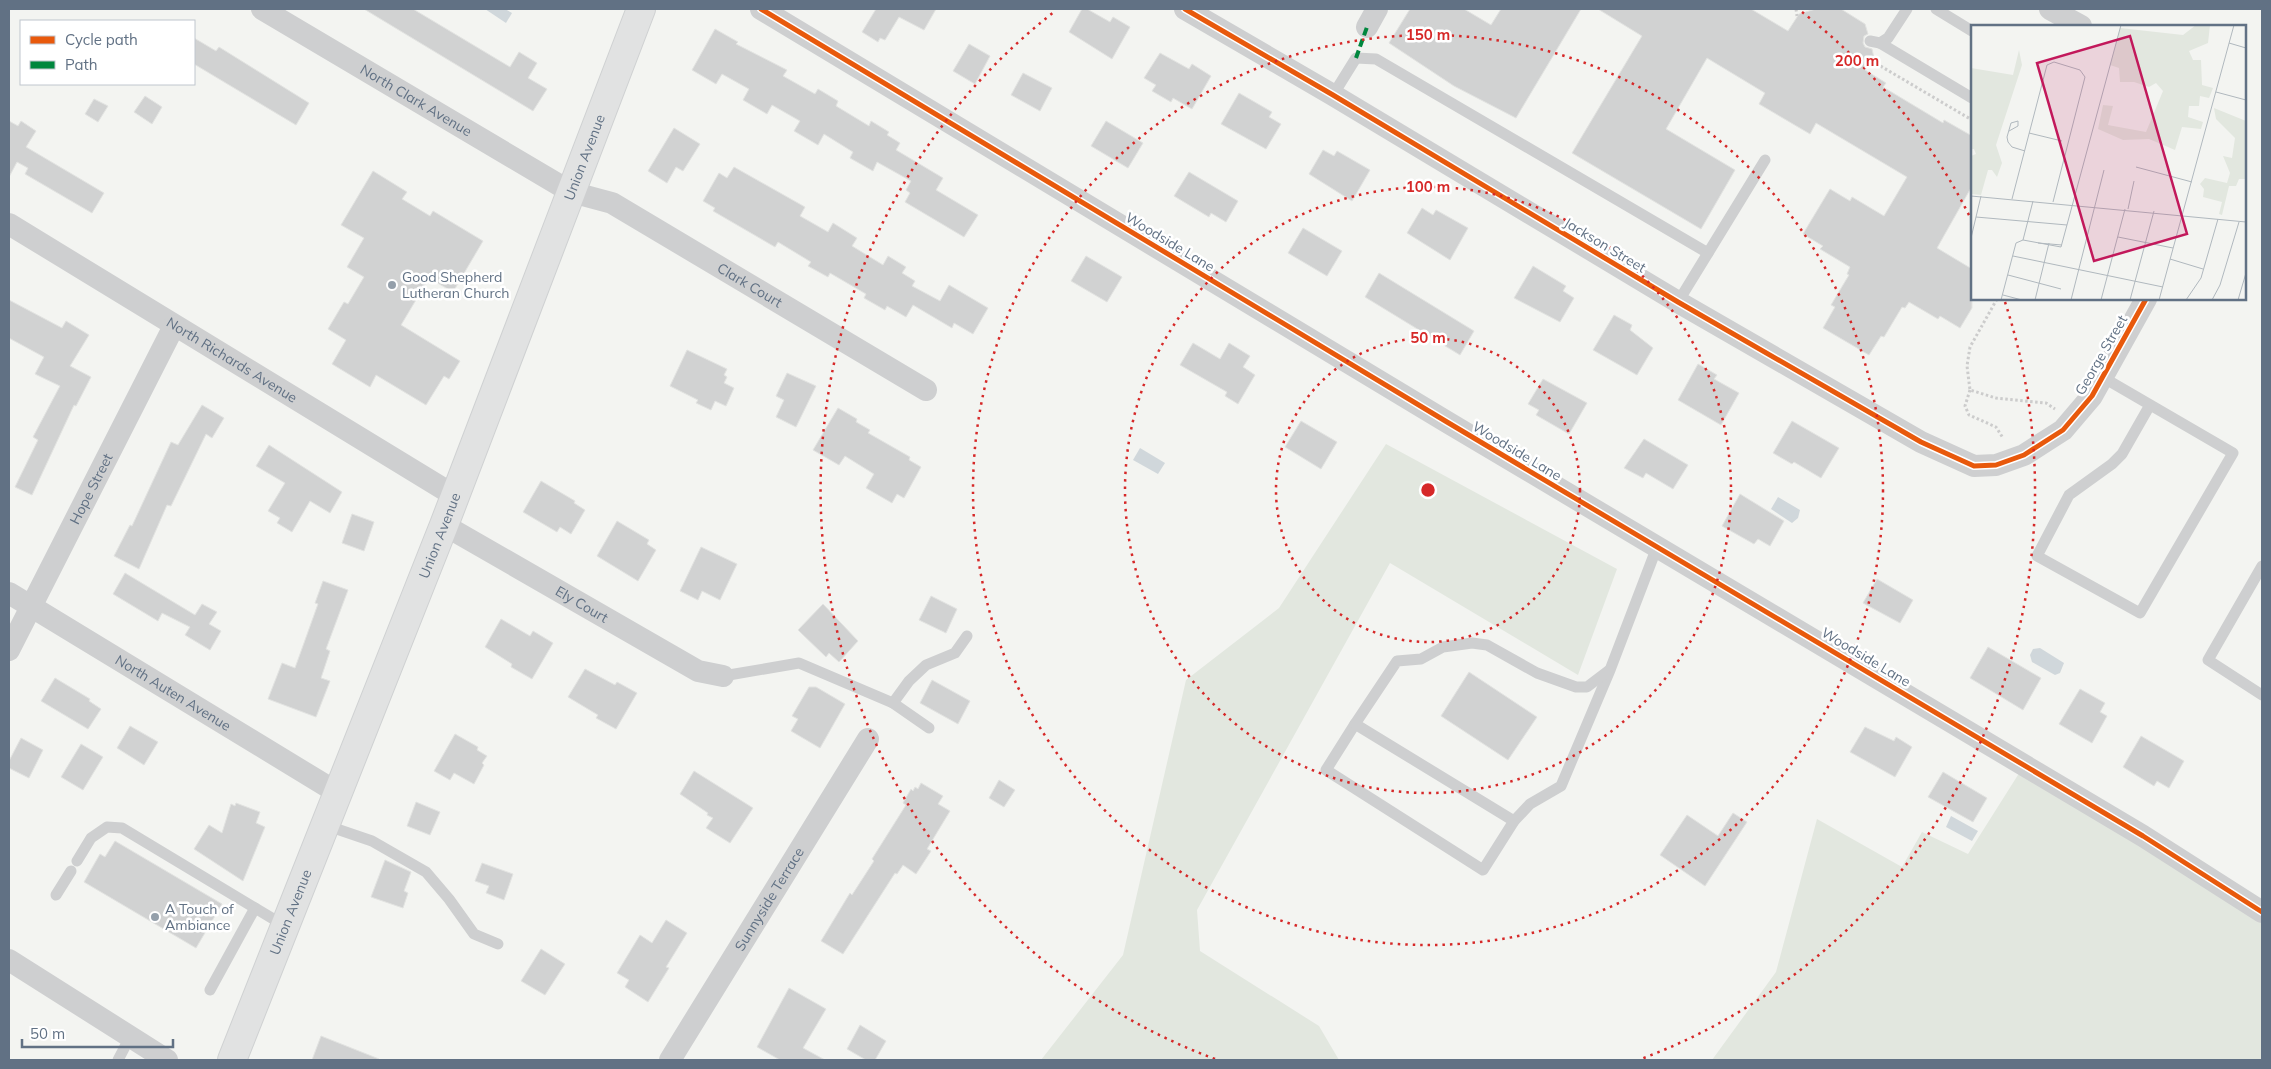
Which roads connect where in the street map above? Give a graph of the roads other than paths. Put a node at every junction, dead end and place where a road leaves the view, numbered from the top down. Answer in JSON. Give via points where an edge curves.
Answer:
{"nodes":[{"id":1,"x":262,"y":9,"type":"edge"},
{"id":2,"x":641,"y":9,"type":"edge"},
{"id":3,"x":761,"y":9,"type":"edge"},
{"id":4,"x":1185,"y":9,"type":"edge"},
{"id":5,"x":1907,"y":9,"type":"edge"},
{"id":6,"x":1936,"y":9,"type":"edge"},
{"id":7,"x":2050,"y":9,"type":"edge"},
{"id":8,"x":2078,"y":25,"type":"edge"},
{"id":9,"x":1971,"y":29,"type":"edge"},
{"id":10,"x":1333,"y":95,"type":"junction"},
{"id":11,"x":1971,"y":97,"type":"edge"},
{"id":12,"x":1765,"y":160,"type":"dead end"},
{"id":13,"x":570,"y":192,"type":"junction"},
{"id":14,"x":9,"y":224,"type":"edge"},
{"id":15,"x":1708,"y":253,"type":"junction"},
{"id":16,"x":2145,"y":300,"type":"edge"},
{"id":17,"x":1678,"y":302,"type":"junction"},
{"id":18,"x":174,"y":326,"type":"junction"},
{"id":19,"x":2104,"y":378,"type":"junction"},
{"id":20,"x":926,"y":390,"type":"dead end"},
{"id":21,"x":2150,"y":405,"type":"junction"},
{"id":22,"x":2024,"y":455,"type":"joint"},
{"id":23,"x":455,"y":496,"type":"junction"},
{"id":24,"x":444,"y":525,"type":"junction"},
{"id":25,"x":1657,"y":547,"type":"junction"},
{"id":26,"x":2262,"y":566,"type":"edge"},
{"id":27,"x":9,"y":593,"type":"edge"},
{"id":28,"x":31,"y":606,"type":"junction"},
{"id":29,"x":967,"y":636,"type":"dead end"},
{"id":30,"x":9,"y":650,"type":"edge"},
{"id":31,"x":1610,"y":670,"type":"junction"},
{"id":32,"x":723,"y":676,"type":"joint"},
{"id":33,"x":2262,"y":695,"type":"edge"},
{"id":34,"x":893,"y":703,"type":"junction"},
{"id":35,"x":1355,"y":724,"type":"junction"},
{"id":36,"x":929,"y":728,"type":"dead end"},
{"id":37,"x":868,"y":739,"type":"dead end"},
{"id":38,"x":338,"y":793,"type":"junction"},
{"id":39,"x":1514,"y":821,"type":"junction"},
{"id":40,"x":325,"y":825,"type":"junction"},
{"id":41,"x":77,"y":861,"type":"dead end"},
{"id":42,"x":71,"y":871,"type":"dead end"},
{"id":43,"x":56,"y":895,"type":"dead end"},
{"id":44,"x":255,"y":908,"type":"junction"},
{"id":45,"x":2262,"y":912,"type":"edge"},
{"id":46,"x":285,"y":926,"type":"junction"},
{"id":47,"x":498,"y":944,"type":"dead end"},
{"id":48,"x":9,"y":960,"type":"edge"},
{"id":49,"x":210,"y":990,"type":"dead end"},
{"id":50,"x":130,"y":1037,"type":"junction"},
{"id":51,"x":118,"y":1060,"type":"edge"},
{"id":52,"x":167,"y":1060,"type":"edge"},
{"id":53,"x":232,"y":1060,"type":"edge"},
{"id":54,"x":670,"y":1060,"type":"edge"}],
"edges":[{"from":1,"to":13,"type":"street","name":"North Clark Avenue"},
{"from":2,"to":13,"type":"street","name":"Union Avenue"},
{"from":3,"to":25,"type":"street","name":"Woodside Lane"},
{"from":4,"to":10,"type":"street","name":"Jackson Street"},
{"from":5,"to":11,"type":"lane","via":[[1888,38],[1875,42]]},
{"from":6,"to":9,"type":"lane"},
{"from":7,"to":8,"type":"street"},
{"from":10,"to":15,"type":"lane","via":[[1356,58],[1376,59]]},
{"from":10,"to":17,"type":"street","name":"Jackson Street"},
{"from":12,"to":15,"type":"lane"},
{"from":13,"to":20,"type":"street","name":"Clark Court","via":[[612,203]]},
{"from":13,"to":23,"type":"street","name":"Union Avenue"},
{"from":14,"to":18,"type":"street","name":"North Richards Avenue"},
{"from":15,"to":17,"type":"lane"},
{"from":16,"to":19,"type":"street","name":"George Street"},
{"from":17,"to":22,"type":"street","name":"Jackson Street","via":[[1921,442],[1974,466],[1996,465]]},
{"from":18,"to":23,"type":"street","name":"North Richards Avenue"},
{"from":18,"to":28,"type":"street","name":"Hope Street"},
{"from":19,"to":21,"type":"lane"},
{"from":19,"to":22,"type":"street","name":"George Street","via":[[2063,430]]},
{"from":21,"to":21,"type":"lane","via":[[2233,453],[2140,613],[2037,556],[2069,495],[2122,454]]},
{"from":23,"to":24,"type":"street","name":"Union Avenue"},
{"from":24,"to":32,"type":"street","name":"Ely Court","via":[[698,671]]},
{"from":24,"to":38,"type":"street","name":"Union Avenue"},
{"from":25,"to":31,"type":"lane"},
{"from":25,"to":45,"type":"street","name":"Woodside Lane","via":[[2143,836]]},
{"from":26,"to":33,"type":"lane","via":[[2208,660]]},
{"from":27,"to":28,"type":"street","name":"North Auten Avenue"},
{"from":28,"to":30,"type":"street","name":"Hope Street"},
{"from":28,"to":38,"type":"street","name":"North Auten Avenue"},
{"from":29,"to":34,"type":"lane","via":[[955,653],[926,665]]},
{"from":31,"to":35,"type":"lane","via":[[1587,687],[1576,687],[1537,674],[1487,645],[1443,646],[1421,659],[1397,660]]},
{"from":31,"to":39,"type":"lane","via":[[1561,786],[1530,804]]},
{"from":32,"to":34,"type":"lane","via":[[799,663]]},
{"from":34,"to":36,"type":"lane"},
{"from":35,"to":39,"type":"lane"},
{"from":35,"to":39,"type":"lane","via":[[1326,770],[1484,870]]},
{"from":37,"to":54,"type":"street","name":"Sunnyside Terrace"},
{"from":38,"to":40,"type":"street","name":"Union Avenue"},
{"from":40,"to":46,"type":"street","name":"Union Avenue"},
{"from":40,"to":47,"type":"lane","via":[[372,841],[426,872],[474,934]]},
{"from":41,"to":44,"type":"lane","via":[[91,838],[107,827],[122,828]]},
{"from":42,"to":43,"type":"lane"},
{"from":44,"to":46,"type":"lane"},
{"from":44,"to":49,"type":"lane"},
{"from":46,"to":53,"type":"street","name":"Union Avenue"},
{"from":48,"to":50,"type":"street"},
{"from":50,"to":51,"type":"lane"},
{"from":50,"to":52,"type":"street"}]}
